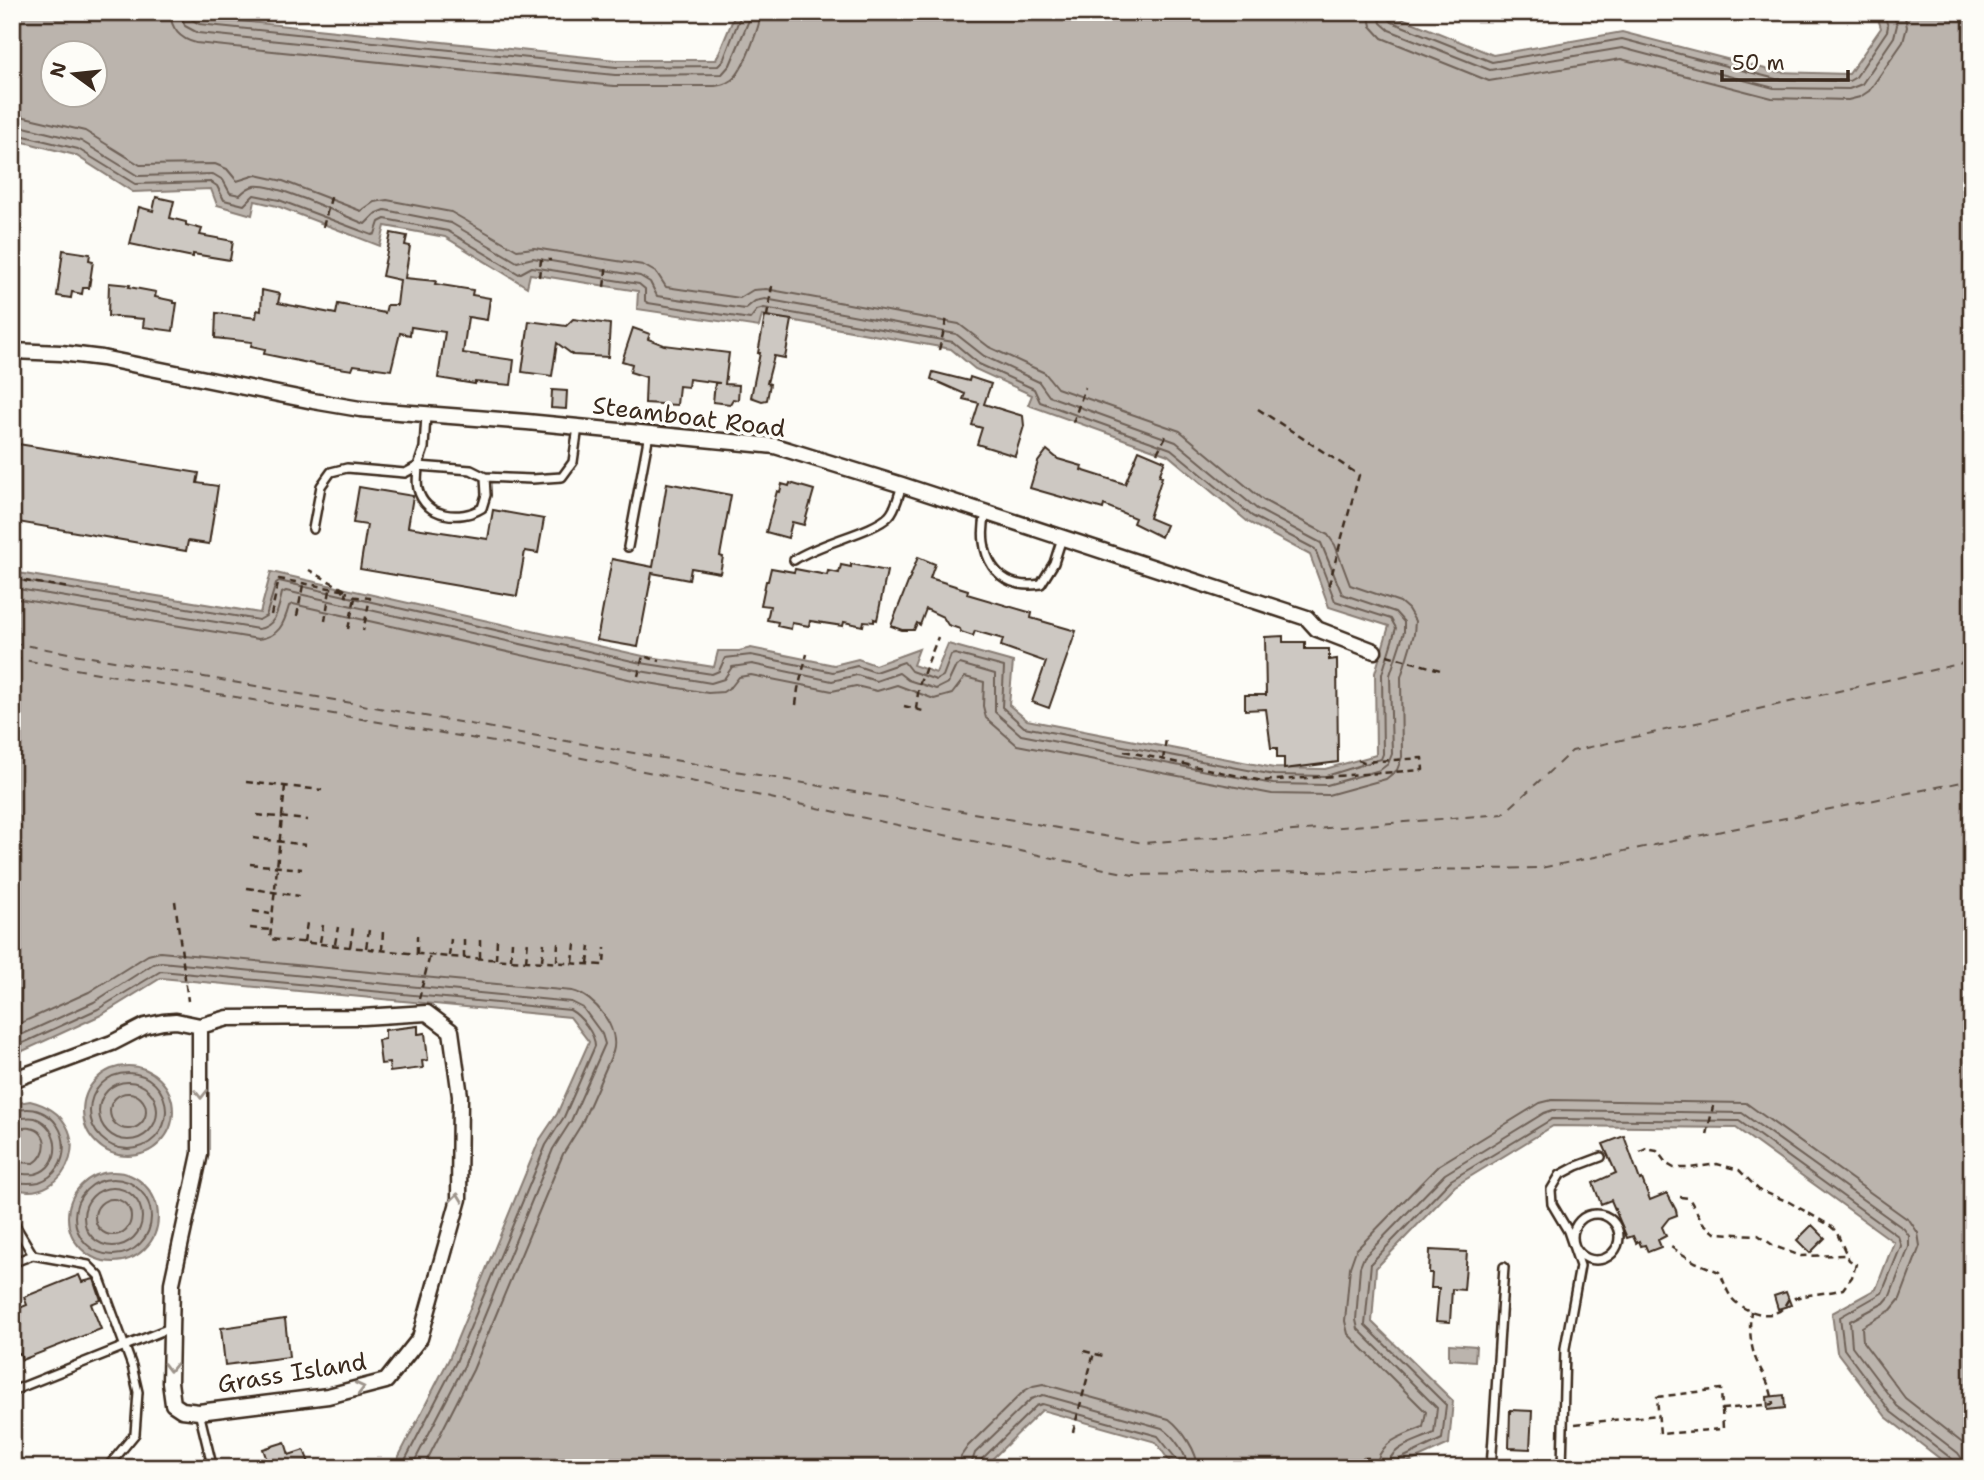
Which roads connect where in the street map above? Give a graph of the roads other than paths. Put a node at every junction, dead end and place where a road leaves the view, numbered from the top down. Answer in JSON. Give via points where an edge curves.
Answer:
{"nodes":[{"id":1,"x":12,"y":351,"type":"edge"},
{"id":2,"x":426,"y":415,"type":"junction"},
{"id":3,"x":578,"y":427,"type":"junction"},
{"id":4,"x":649,"y":433,"type":"junction"},
{"id":5,"x":418,"y":466,"type":"junction"},
{"id":6,"x":485,"y":477,"type":"junction"},
{"id":7,"x":902,"y":485,"type":"junction"},
{"id":8,"x":986,"y":513,"type":"junction"},
{"id":9,"x":313,"y":529,"type":"dead end"},
{"id":10,"x":1062,"y":538,"type":"junction"},
{"id":11,"x":628,"y":547,"type":"dead end"},
{"id":12,"x":794,"y":560,"type":"dead end"},
{"id":13,"x":1374,"y":651,"type":"road end"},
{"id":14,"x":200,"y":1026,"type":"junction"},
{"id":15,"x":12,"y":1080,"type":"edge"},
{"id":16,"x":1601,"y":1157,"type":"dead end"},
{"id":17,"x":12,"y":1220,"type":"edge"},
{"id":18,"x":1573,"y":1243,"type":"junction"},
{"id":19,"x":33,"y":1255,"type":"junction"},
{"id":20,"x":12,"y":1263,"type":"edge"},
{"id":21,"x":1504,"y":1267,"type":"dead end"},
{"id":22,"x":171,"y":1328,"type":"junction"},
{"id":23,"x":125,"y":1346,"type":"junction"},
{"id":24,"x":12,"y":1391,"type":"edge"},
{"id":25,"x":199,"y":1412,"type":"junction"},
{"id":26,"x":107,"y":1468,"type":"edge"},
{"id":27,"x":215,"y":1468,"type":"edge"},
{"id":28,"x":1491,"y":1468,"type":"edge"},
{"id":29,"x":1562,"y":1468,"type":"edge"}],
"edges":[{"from":1,"to":2,"type":"street","name":"Steamboat Road","via":[[102,358],[313,401]]},
{"from":2,"to":3,"type":"street","name":"Steamboat Road"},
{"from":2,"to":5,"type":"lane"},
{"from":3,"to":4,"type":"street","name":"Steamboat Road"},
{"from":3,"to":6,"type":"lane","via":[[573,461],[562,477]]},
{"from":4,"to":7,"type":"street","name":"Steamboat Road","via":[[775,446]]},
{"from":4,"to":11,"type":"lane"},
{"from":5,"to":6,"type":"lane","via":[[471,470]]},
{"from":5,"to":6,"type":"lane","via":[[417,488],[425,504],[456,517],[482,508]]},
{"from":5,"to":9,"type":"lane","via":[[405,473],[347,468],[331,472],[321,486]]},
{"from":7,"to":8,"type":"street","name":"Steamboat Road"},
{"from":7,"to":12,"type":"lane","via":[[889,516]]},
{"from":8,"to":10,"type":"street","name":"Steamboat Road"},
{"from":8,"to":10,"type":"lane","via":[[981,532],[991,564],[1008,582],[1026,587],[1041,584]]},
{"from":10,"to":13,"type":"street","name":"Steamboat Road","via":[[1307,618],[1317,629]]},
{"from":14,"to":15,"type":"street","name":"Grass Island","via":[[176,1021],[145,1026]]},
{"from":14,"to":22,"type":"street","name":"Grass Island","one_way":true,"via":[[200,1154],[172,1283]]},
{"from":25,"to":14,"type":"street","name":"Grass Island","one_way":true,"via":[[328,1396],[386,1381],[420,1338],[458,1199],[460,1096],[451,1031],[427,1013],[228,1018]]},
{"from":16,"to":18,"type":"lane","via":[[1560,1175],[1551,1190],[1552,1204]]},
{"from":17,"to":19,"type":"lane"},
{"from":18,"to":18,"type":"lane","via":[[1574,1227],[1586,1216],[1601,1214],[1615,1223],[1618,1231],[1618,1245],[1602,1260],[1581,1256]]},
{"from":18,"to":29,"type":"lane","via":[[1580,1266],[1565,1348]]},
{"from":19,"to":20,"type":"lane"},
{"from":19,"to":23,"type":"lane","via":[[94,1270]]},
{"from":21,"to":28,"type":"lane"},
{"from":22,"to":23,"type":"lane"},
{"from":22,"to":25,"type":"street","name":"Grass Island","one_way":true,"via":[[173,1404]]},
{"from":23,"to":24,"type":"lane"},
{"from":23,"to":26,"type":"lane","via":[[138,1392],[135,1434]]},
{"from":25,"to":27,"type":"lane"}]}
